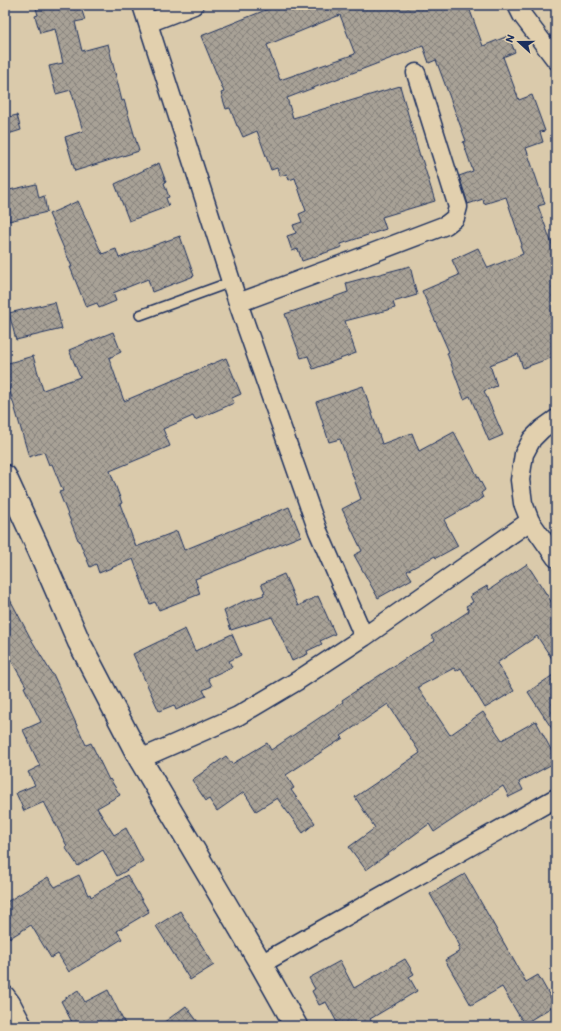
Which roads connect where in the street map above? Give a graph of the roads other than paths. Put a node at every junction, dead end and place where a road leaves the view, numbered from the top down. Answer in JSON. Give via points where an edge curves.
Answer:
{"nodes":[{"id":1,"x":142,"y":5,"type":"edge"},
{"id":2,"x":194,"y":5,"type":"edge"},
{"id":3,"x":517,"y":5,"type":"edge"},
{"id":4,"x":148,"y":23,"type":"junction"},
{"id":5,"x":556,"y":60,"type":"edge"},
{"id":6,"x":416,"y":73,"type":"dead end"},
{"id":7,"x":231,"y":282,"type":"junction"},
{"id":8,"x":238,"y":303,"type":"junction"},
{"id":9,"x":140,"y":315,"type":"dead end"},
{"id":10,"x":556,"y":419,"type":"edge"},
{"id":11,"x":5,"y":476,"type":"edge"},
{"id":12,"x":530,"y":521,"type":"junction"},
{"id":13,"x":556,"y":558,"type":"edge"},
{"id":14,"x":364,"y":637,"type":"junction"},
{"id":15,"x":140,"y":759,"type":"junction"},
{"id":16,"x":556,"y":798,"type":"edge"},
{"id":17,"x":261,"y":964,"type":"junction"},
{"id":18,"x":5,"y":995,"type":"edge"},
{"id":19,"x":23,"y":1026,"type":"edge"},
{"id":20,"x":296,"y":1026,"type":"edge"}],
"edges":[{"from":1,"to":4,"type":"street"},
{"from":2,"to":4,"type":"street"},
{"from":3,"to":5,"type":"street"},
{"from":4,"to":7,"type":"street"},
{"from":6,"to":8,"type":"street","via":[[458,207],[455,218],[446,225]]},
{"from":7,"to":8,"type":"street"},
{"from":7,"to":9,"type":"lane"},
{"from":8,"to":14,"type":"street","via":[[318,531]]},
{"from":10,"to":12,"type":"street","via":[[532,439],[524,454],[520,480],[523,503]]},
{"from":11,"to":15,"type":"street","via":[[79,642]]},
{"from":12,"to":13,"type":"street"},
{"from":12,"to":14,"type":"street"},
{"from":14,"to":15,"type":"street","via":[[238,716]]},
{"from":15,"to":17,"type":"street"},
{"from":16,"to":17,"type":"street"},
{"from":17,"to":20,"type":"street"},
{"from":18,"to":19,"type":"street"}]}
